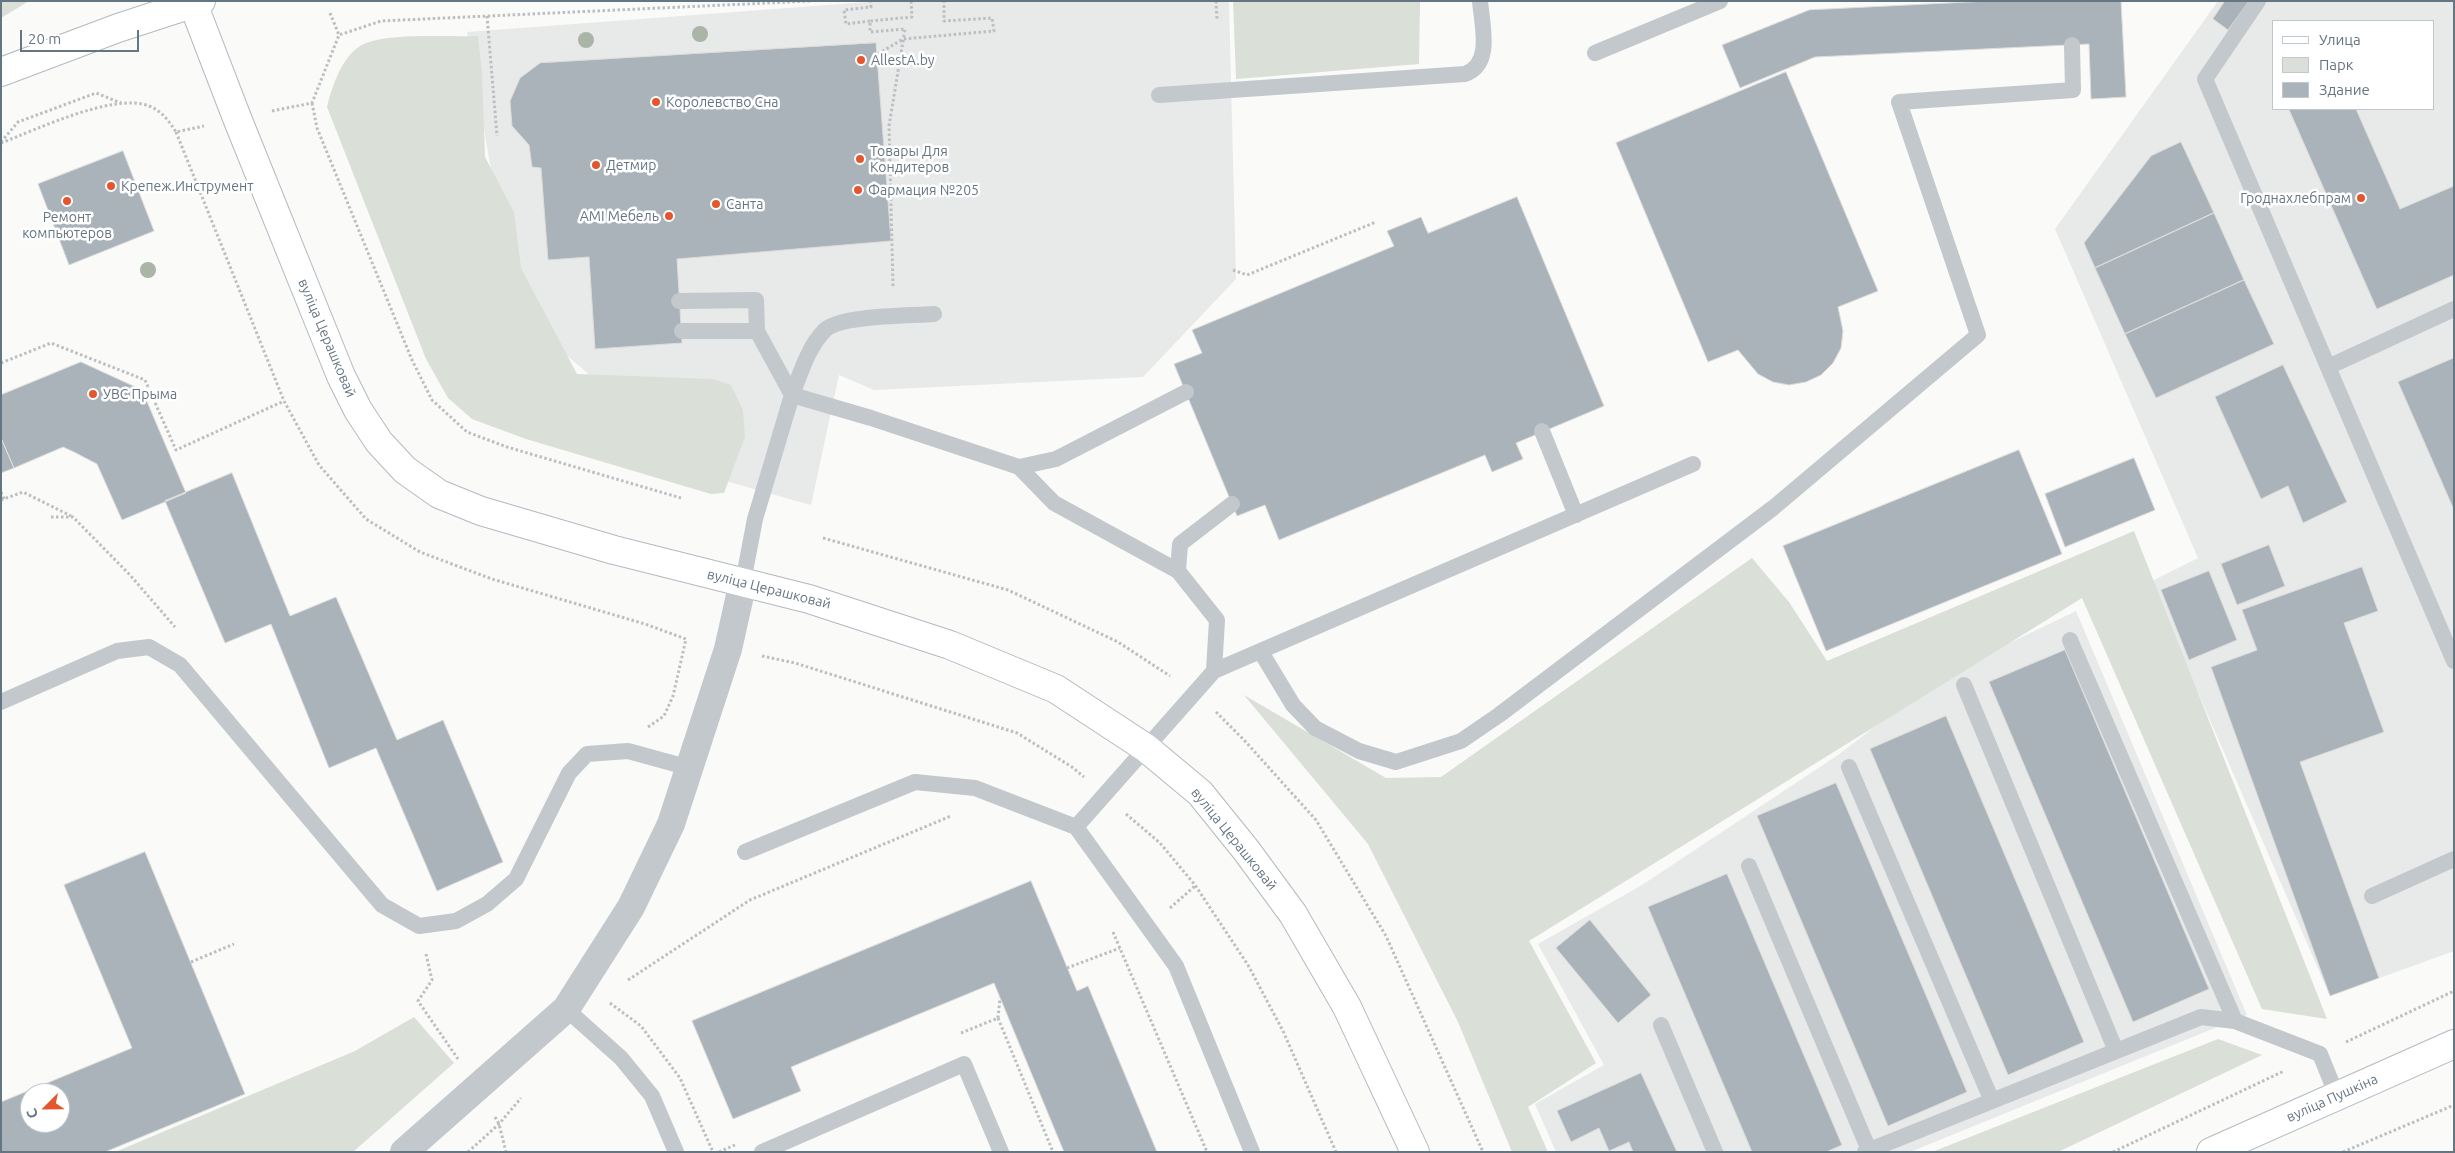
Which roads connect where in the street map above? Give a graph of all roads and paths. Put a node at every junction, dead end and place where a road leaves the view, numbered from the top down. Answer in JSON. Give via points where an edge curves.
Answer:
{"nodes":[{"id":1,"x":810,"y":1,"type":"edge"},
{"id":2,"x":870,"y":1,"type":"edge"},
{"id":3,"x":911,"y":1,"type":"edge"},
{"id":4,"x":944,"y":1,"type":"edge"},
{"id":5,"x":1216,"y":1,"type":"edge"},
{"id":6,"x":1480,"y":1,"type":"edge"},
{"id":7,"x":1720,"y":1,"type":"edge"},
{"id":8,"x":2258,"y":1,"type":"edge"},
{"id":9,"x":196,"y":2,"type":"edge"},
{"id":10,"x":330,"y":13,"type":"dead end"},
{"id":11,"x":487,"y":16,"type":"junction"},
{"id":12,"x":1217,"y":19,"type":"dead end"},
{"id":13,"x":870,"y":21,"type":"junction"},
{"id":14,"x":339,"y":35,"type":"junction"},
{"id":15,"x":903,"y":39,"type":"junction"},
{"id":16,"x":2072,"y":45,"type":"dead end"},
{"id":17,"x":1595,"y":53,"type":"dead end"},
{"id":18,"x":878,"y":54,"type":"dead end"},
{"id":19,"x":1,"y":72,"type":"edge"},
{"id":20,"x":1159,"y":95,"type":"dead end"},
{"id":21,"x":122,"y":103,"type":"junction"},
{"id":22,"x":312,"y":103,"type":"junction"},
{"id":23,"x":272,"y":110,"type":"dead end"},
{"id":24,"x":204,"y":126,"type":"dead end"},
{"id":25,"x":497,"y":136,"type":"dead end"},
{"id":26,"x":1,"y":143,"type":"edge"},
{"id":27,"x":1376,"y":222,"type":"dead end"},
{"id":28,"x":1233,"y":270,"type":"dead end"},
{"id":29,"x":679,"y":301,"type":"dead end"},
{"id":30,"x":2454,"y":309,"type":"edge"},
{"id":31,"x":934,"y":314,"type":"dead end"},
{"id":32,"x":894,"y":317,"type":"junction"},
{"id":33,"x":682,"y":331,"type":"dead end"},
{"id":34,"x":757,"y":331,"type":"junction"},
{"id":35,"x":1,"y":363,"type":"edge"},
{"id":36,"x":2328,"y":367,"type":"junction"},
{"id":37,"x":1186,"y":392,"type":"dead end"},
{"id":38,"x":792,"y":395,"type":"junction"},
{"id":39,"x":284,"y":401,"type":"dead end"},
{"id":40,"x":1542,"y":431,"type":"dead end"},
{"id":41,"x":1693,"y":464,"type":"dead end"},
{"id":42,"x":1019,"y":467,"type":"junction"},
{"id":43,"x":1,"y":492,"type":"edge"},
{"id":44,"x":681,"y":498,"type":"dead end"},
{"id":45,"x":3,"y":500,"type":"edge"},
{"id":46,"x":1232,"y":504,"type":"dead end"},
{"id":47,"x":1576,"y":515,"type":"junction"},
{"id":48,"x":51,"y":517,"type":"dead end"},
{"id":49,"x":72,"y":517,"type":"junction"},
{"id":50,"x":1178,"y":571,"type":"junction"},
{"id":51,"x":743,"y":582,"type":"junction"},
{"id":52,"x":181,"y":633,"type":"dead end"},
{"id":53,"x":686,"y":639,"type":"dead end"},
{"id":54,"x":2070,"y":640,"type":"dead end"},
{"id":55,"x":1261,"y":652,"type":"junction"},
{"id":56,"x":2454,"y":661,"type":"edge"},
{"id":57,"x":1214,"y":672,"type":"junction"},
{"id":58,"x":1964,"y":686,"type":"dead end"},
{"id":59,"x":1,"y":702,"type":"edge"},
{"id":60,"x":646,"y":728,"type":"dead end"},
{"id":61,"x":1146,"y":748,"type":"junction"},
{"id":62,"x":1850,"y":767,"type":"dead end"},
{"id":63,"x":690,"y":768,"type":"junction"},
{"id":64,"x":960,"y":813,"type":"dead end"},
{"id":65,"x":1076,"y":827,"type":"junction"},
{"id":66,"x":745,"y":852,"type":"dead end"},
{"id":67,"x":2454,"y":859,"type":"edge"},
{"id":68,"x":1749,"y":866,"type":"dead end"},
{"id":69,"x":1195,"y":886,"type":"dead end"},
{"id":70,"x":2372,"y":896,"type":"dead end"},
{"id":71,"x":1172,"y":907,"type":"dead end"},
{"id":72,"x":1110,"y":924,"type":"dead end"},
{"id":73,"x":234,"y":944,"type":"dead end"},
{"id":74,"x":190,"y":962,"type":"dead end"},
{"id":75,"x":627,"y":981,"type":"dead end"},
{"id":76,"x":1000,"y":998,"type":"dead end"},
{"id":77,"x":418,"y":1001,"type":"dead end"},
{"id":78,"x":566,"y":1009,"type":"junction"},
{"id":79,"x":998,"y":1018,"type":"dead end"},
{"id":80,"x":2235,"y":1021,"type":"junction"},
{"id":81,"x":1661,"y":1026,"type":"dead end"},
{"id":82,"x":2454,"y":1044,"type":"edge"},
{"id":83,"x":2116,"y":1051,"type":"junction"},
{"id":84,"x":460,"y":1062,"type":"dead end"},
{"id":85,"x":2337,"y":1096,"type":"junction"},
{"id":86,"x":1992,"y":1101,"type":"junction"},
{"id":87,"x":2454,"y":1105,"type":"edge"},
{"id":88,"x":1867,"y":1151,"type":"edge"},
{"id":89,"x":404,"y":1152,"type":"edge"},
{"id":90,"x":676,"y":1152,"type":"edge"},
{"id":91,"x":762,"y":1152,"type":"edge"},
{"id":92,"x":1001,"y":1152,"type":"edge"},
{"id":93,"x":1207,"y":1152,"type":"edge"},
{"id":94,"x":1252,"y":1152,"type":"edge"},
{"id":95,"x":1415,"y":1152,"type":"edge"},
{"id":96,"x":1715,"y":1152,"type":"edge"},
{"id":97,"x":2211,"y":1152,"type":"edge"},
{"id":98,"x":2343,"y":1152,"type":"edge"}],
"edges":[{"from":1,"to":11,"type":"path"},
{"from":2,"to":13,"type":"path","via":[[871,7],[844,10],[846,24]]},
{"from":3,"to":13,"type":"path","via":[[912,17]]},
{"from":4,"to":15,"type":"path","via":[[944,21],[992,18],[994,31]]},
{"from":5,"to":12,"type":"path"},
{"from":6,"to":20,"type":"lane","via":[[1484,52],[1478,67],[1465,74]]},
{"from":7,"to":17,"type":"lane"},
{"from":8,"to":36,"type":"lane","via":[[2205,79]]},
{"from":9,"to":19,"type":"street"},
{"from":9,"to":51,"type":"street","name":"вуліца Церашковай","via":[[341,376],[379,442],[405,470],[439,494],[481,511],[630,555]]},
{"from":10,"to":14,"type":"path"},
{"from":11,"to":14,"type":"path","via":[[381,21]]},
{"from":11,"to":25,"type":"path"},
{"from":13,"to":15,"type":"path","via":[[870,32],[905,29]]},
{"from":14,"to":22,"type":"path"},
{"from":15,"to":18,"type":"path"},
{"from":15,"to":32,"type":"path","via":[[889,126]]},
{"from":16,"to":55,"type":"lane","via":[[2073,90],[1899,102],[1978,335],[1773,508],[1507,710],[1460,741],[1396,762],[1359,751],[1315,728],[1293,705]]},
{"from":21,"to":24,"type":"path","via":[[148,105],[165,116],[176,132]]},
{"from":21,"to":26,"type":"path","via":[[85,111]]},
{"from":21,"to":26,"type":"path","via":[[96,92],[18,122]]},
{"from":22,"to":23,"type":"path"},
{"from":22,"to":44,"type":"path","via":[[317,128],[412,360],[432,400],[467,432],[507,447]]},
{"from":27,"to":28,"type":"path","via":[[1247,275]]},
{"from":29,"to":34,"type":"lane","via":[[756,300]]},
{"from":30,"to":36,"type":"lane"},
{"from":31,"to":32,"type":"lane"},
{"from":32,"to":38,"type":"lane","via":[[847,320],[826,328],[811,349]]},
{"from":33,"to":34,"type":"lane"},
{"from":34,"to":38,"type":"lane"},
{"from":35,"to":39,"type":"path","via":[[51,343],[145,380],[176,450]]},
{"from":36,"to":56,"type":"lane"},
{"from":37,"to":42,"type":"lane","via":[[1056,459]]},
{"from":38,"to":42,"type":"lane"},
{"from":38,"to":51,"type":"lane","via":[[756,519]]},
{"from":40,"to":47,"type":"lane"},
{"from":41,"to":47,"type":"lane"},
{"from":42,"to":50,"type":"lane","via":[[1054,503]]},
{"from":43,"to":45,"type":"path"},
{"from":45,"to":49,"type":"path","via":[[22,492]]},
{"from":46,"to":50,"type":"lane","via":[[1180,544]]},
{"from":47,"to":55,"type":"lane"},
{"from":48,"to":49,"type":"path"},
{"from":49,"to":52,"type":"path","via":[[130,575]]},
{"from":50,"to":57,"type":"lane","via":[[1217,620]]},
{"from":51,"to":61,"type":"street","name":"вуліца Церашковай","via":[[850,611],[950,645],[1056,690]]},
{"from":51,"to":63,"type":"street","via":[[728,649]]},
{"from":53,"to":60,"type":"path","via":[[673,696],[664,716]]},
{"from":54,"to":80,"type":"lane"},
{"from":55,"to":57,"type":"lane"},
{"from":57,"to":61,"type":"lane"},
{"from":58,"to":83,"type":"lane"},
{"from":59,"to":63,"type":"lane","via":[[117,651],[149,648],[180,664],[382,905],[419,926],[456,921],[487,904],[516,879],[569,774],[587,754],[628,751]]},
{"from":61,"to":65,"type":"lane"},
{"from":61,"to":95,"type":"street","name":"вуліца Церашковай","via":[[1200,794],[1293,914],[1347,1007]]},
{"from":62,"to":86,"type":"lane"},
{"from":63,"to":78,"type":"street","via":[[671,824],[630,907]]},
{"from":64,"to":75,"type":"path","via":[[750,900]]},
{"from":65,"to":66,"type":"lane","via":[[975,788],[915,782]]},
{"from":65,"to":94,"type":"lane","via":[[1176,966]]},
{"from":67,"to":70,"type":"lane"},
{"from":68,"to":88,"type":"lane"},
{"from":69,"to":71,"type":"path"},
{"from":72,"to":93,"type":"path"},
{"from":73,"to":74,"type":"path"},
{"from":76,"to":79,"type":"path"},
{"from":77,"to":84,"type":"path"},
{"from":78,"to":89,"type":"street"},
{"from":78,"to":90,"type":"lane","via":[[621,1058],[652,1096]]},
{"from":80,"to":83,"type":"lane","via":[[2201,1017]]},
{"from":80,"to":85,"type":"lane","via":[[2320,1054]]},
{"from":81,"to":96,"type":"lane"},
{"from":82,"to":85,"type":"street","name":"вуліца Пушкіна"},
{"from":83,"to":86,"type":"lane"},
{"from":85,"to":97,"type":"street","name":"вуліца Пушкіна"},
{"from":86,"to":88,"type":"lane"},
{"from":87,"to":98,"type":"path"},
{"from":91,"to":92,"type":"lane","via":[[964,1064]]}]}
